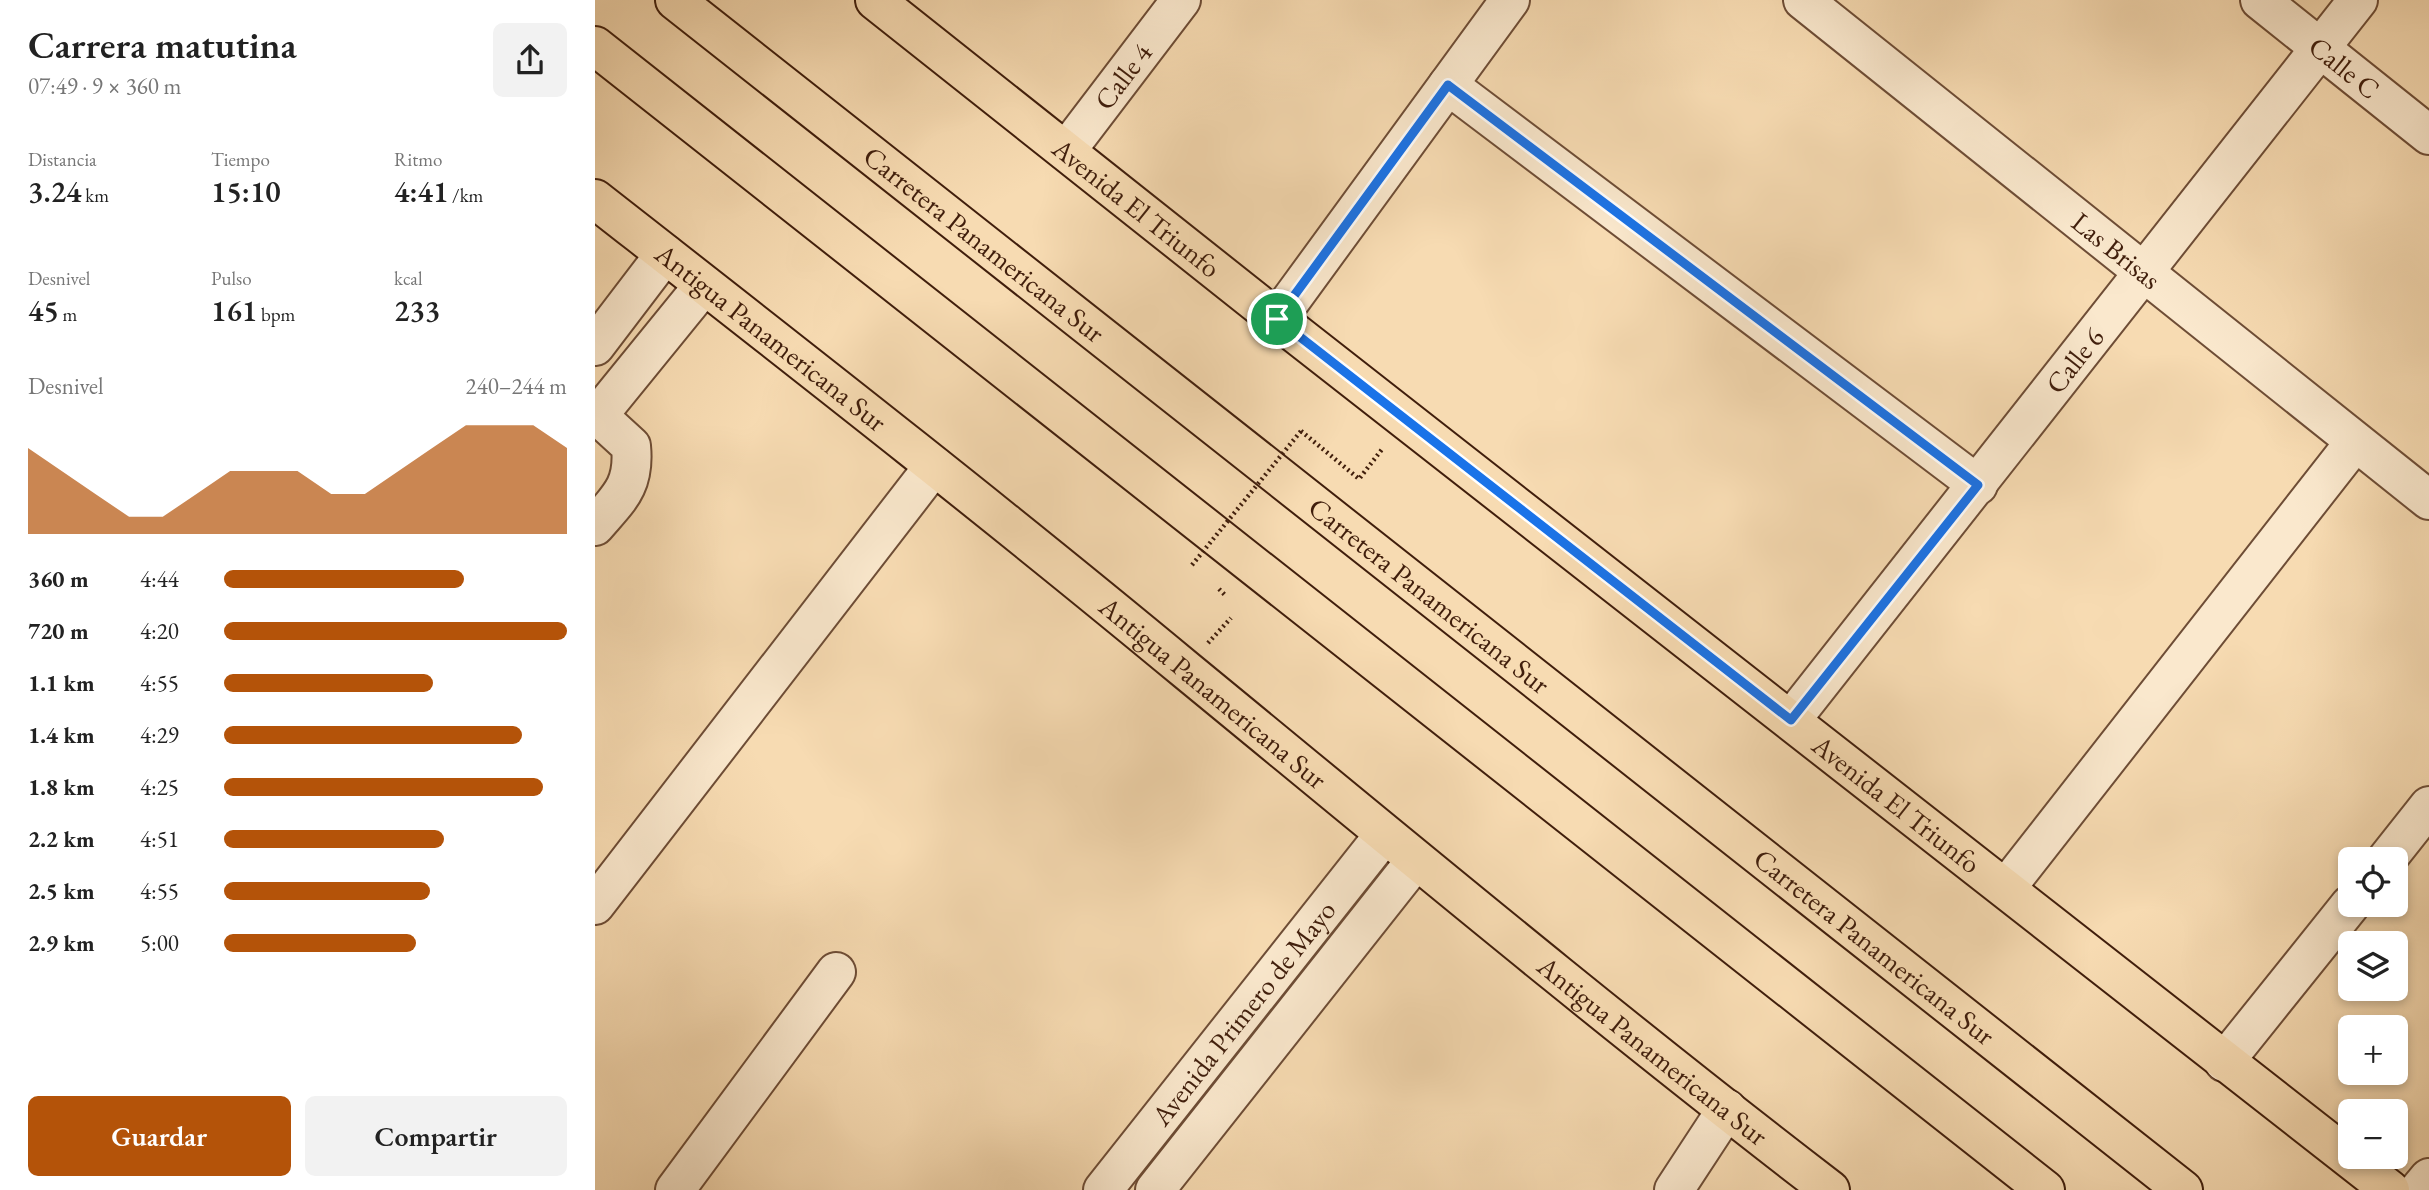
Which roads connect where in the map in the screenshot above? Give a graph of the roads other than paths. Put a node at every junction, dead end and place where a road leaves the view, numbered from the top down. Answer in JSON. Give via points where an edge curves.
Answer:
{"nodes":[{"id":1,"x":675,"y":0,"type":"edge"},
{"id":2,"x":875,"y":0,"type":"edge"},
{"id":3,"x":1181,"y":0,"type":"edge"},
{"id":4,"x":1510,"y":0,"type":"edge"},
{"id":5,"x":1803,"y":0,"type":"edge"},
{"id":6,"x":2260,"y":0,"type":"edge"},
{"id":7,"x":2358,"y":0,"type":"edge"},
{"id":8,"x":699,"y":12,"type":"edge"},
{"id":9,"x":595,"y":46,"type":"edge"},
{"id":10,"x":2320,"y":48,"type":"junction"},
{"id":11,"x":1448,"y":85,"type":"junction"},
{"id":12,"x":2429,"y":135,"type":"edge"},
{"id":13,"x":1066,"y":152,"type":"junction"},
{"id":14,"x":599,"y":212,"type":"edge"},
{"id":15,"x":664,"y":254,"type":"junction"},
{"id":16,"x":2143,"y":273,"type":"junction"},
{"id":17,"x":704,"y":285,"type":"junction"},
{"id":18,"x":1277,"y":319,"type":"junction"},
{"id":19,"x":595,"y":346,"type":"edge"},
{"id":20,"x":596,"y":416,"type":"edge"},
{"id":21,"x":2355,"y":442,"type":"junction"},
{"id":22,"x":934,"y":466,"type":"junction"},
{"id":23,"x":1978,"y":485,"type":"junction"},
{"id":24,"x":2429,"y":500,"type":"edge"},
{"id":25,"x":595,"y":526,"type":"edge"},
{"id":26,"x":1791,"y":720,"type":"junction"},
{"id":27,"x":2429,"y":806,"type":"edge"},
{"id":28,"x":1384,"y":835,"type":"junction"},
{"id":29,"x":2397,"y":847,"type":"edge"},
{"id":30,"x":1416,"y":860,"type":"junction"},
{"id":31,"x":2006,"y":888,"type":"junction"},
{"id":32,"x":595,"y":905,"type":"edge"},
{"id":33,"x":2340,"y":917,"type":"edge"},
{"id":34,"x":837,"y":972,"type":"dead end"},
{"id":35,"x":2224,"y":1062,"type":"junction"},
{"id":36,"x":1727,"y":1110,"type":"junction"},
{"id":37,"x":2429,"y":1178,"type":"edge"},
{"id":38,"x":675,"y":1190,"type":"edge"},
{"id":39,"x":1103,"y":1190,"type":"edge"},
{"id":40,"x":1155,"y":1190,"type":"edge"},
{"id":41,"x":1674,"y":1190,"type":"edge"},
{"id":42,"x":1830,"y":1190,"type":"edge"},
{"id":43,"x":2045,"y":1190,"type":"edge"},
{"id":44,"x":2183,"y":1190,"type":"edge"},
{"id":45,"x":2391,"y":1190,"type":"edge"},
{"id":46,"x":2419,"y":1190,"type":"edge"}],
"edges":[{"from":1,"to":8,"type":"main road","name":"Carretera Panamericana Sur"},
{"from":2,"to":13,"type":"main road","name":"Avenida El Triunfo"},
{"from":3,"to":13,"type":"street","name":"Calle 4"},
{"from":4,"to":11,"type":"street"},
{"from":5,"to":16,"type":"street","name":"Las Brisas"},
{"from":6,"to":10,"type":"street","name":"Calle C"},
{"from":7,"to":10,"type":"street","name":"Calle 6"},
{"from":8,"to":44,"type":"main road","name":"Carretera Panamericana Sur"},
{"from":9,"to":43,"type":"main road"},
{"from":10,"to":12,"type":"street","name":"Calle C"},
{"from":10,"to":16,"type":"street","name":"Calle 6"},
{"from":11,"to":18,"type":"street"},
{"from":11,"to":23,"type":"street"},
{"from":13,"to":18,"type":"main road","name":"Avenida El Triunfo"},
{"from":14,"to":15,"type":"main road","name":"Antigua Panamericana Sur"},
{"from":15,"to":17,"type":"main road","name":"Antigua Panamericana Sur"},
{"from":15,"to":19,"type":"street"},
{"from":16,"to":21,"type":"street","name":"Las Brisas"},
{"from":16,"to":23,"type":"street","name":"Calle 6"},
{"from":17,"to":20,"type":"street"},
{"from":17,"to":22,"type":"main road","name":"Antigua Panamericana Sur"},
{"from":18,"to":26,"type":"main road","name":"Avenida El Triunfo"},
{"from":20,"to":25,"type":"street","via":[[631,446],[633,467],[624,492]]},
{"from":21,"to":24,"type":"street","name":"Las Brisas"},
{"from":21,"to":31,"type":"street"},
{"from":22,"to":28,"type":"main road","name":"Antigua Panamericana Sur"},
{"from":22,"to":32,"type":"street"},
{"from":23,"to":26,"type":"street","name":"Calle 6"},
{"from":26,"to":31,"type":"main road","name":"Avenida El Triunfo"},
{"from":27,"to":29,"type":"street"},
{"from":28,"to":30,"type":"main road","name":"Antigua Panamericana Sur"},
{"from":28,"to":39,"type":"street","name":"Avenida Primero de Mayo"},
{"from":30,"to":36,"type":"main road","name":"Antigua Panamericana Sur"},
{"from":30,"to":40,"type":"street","name":"Avenida Primero de Mayo"},
{"from":31,"to":35,"type":"main road","name":"Avenida El Triunfo"},
{"from":33,"to":35,"type":"street"},
{"from":34,"to":38,"type":"street"},
{"from":35,"to":45,"type":"main road","name":"Avenida El Triunfo"},
{"from":36,"to":41,"type":"street"},
{"from":36,"to":42,"type":"main road","name":"Antigua Panamericana Sur"},
{"from":37,"to":46,"type":"street"}]}
